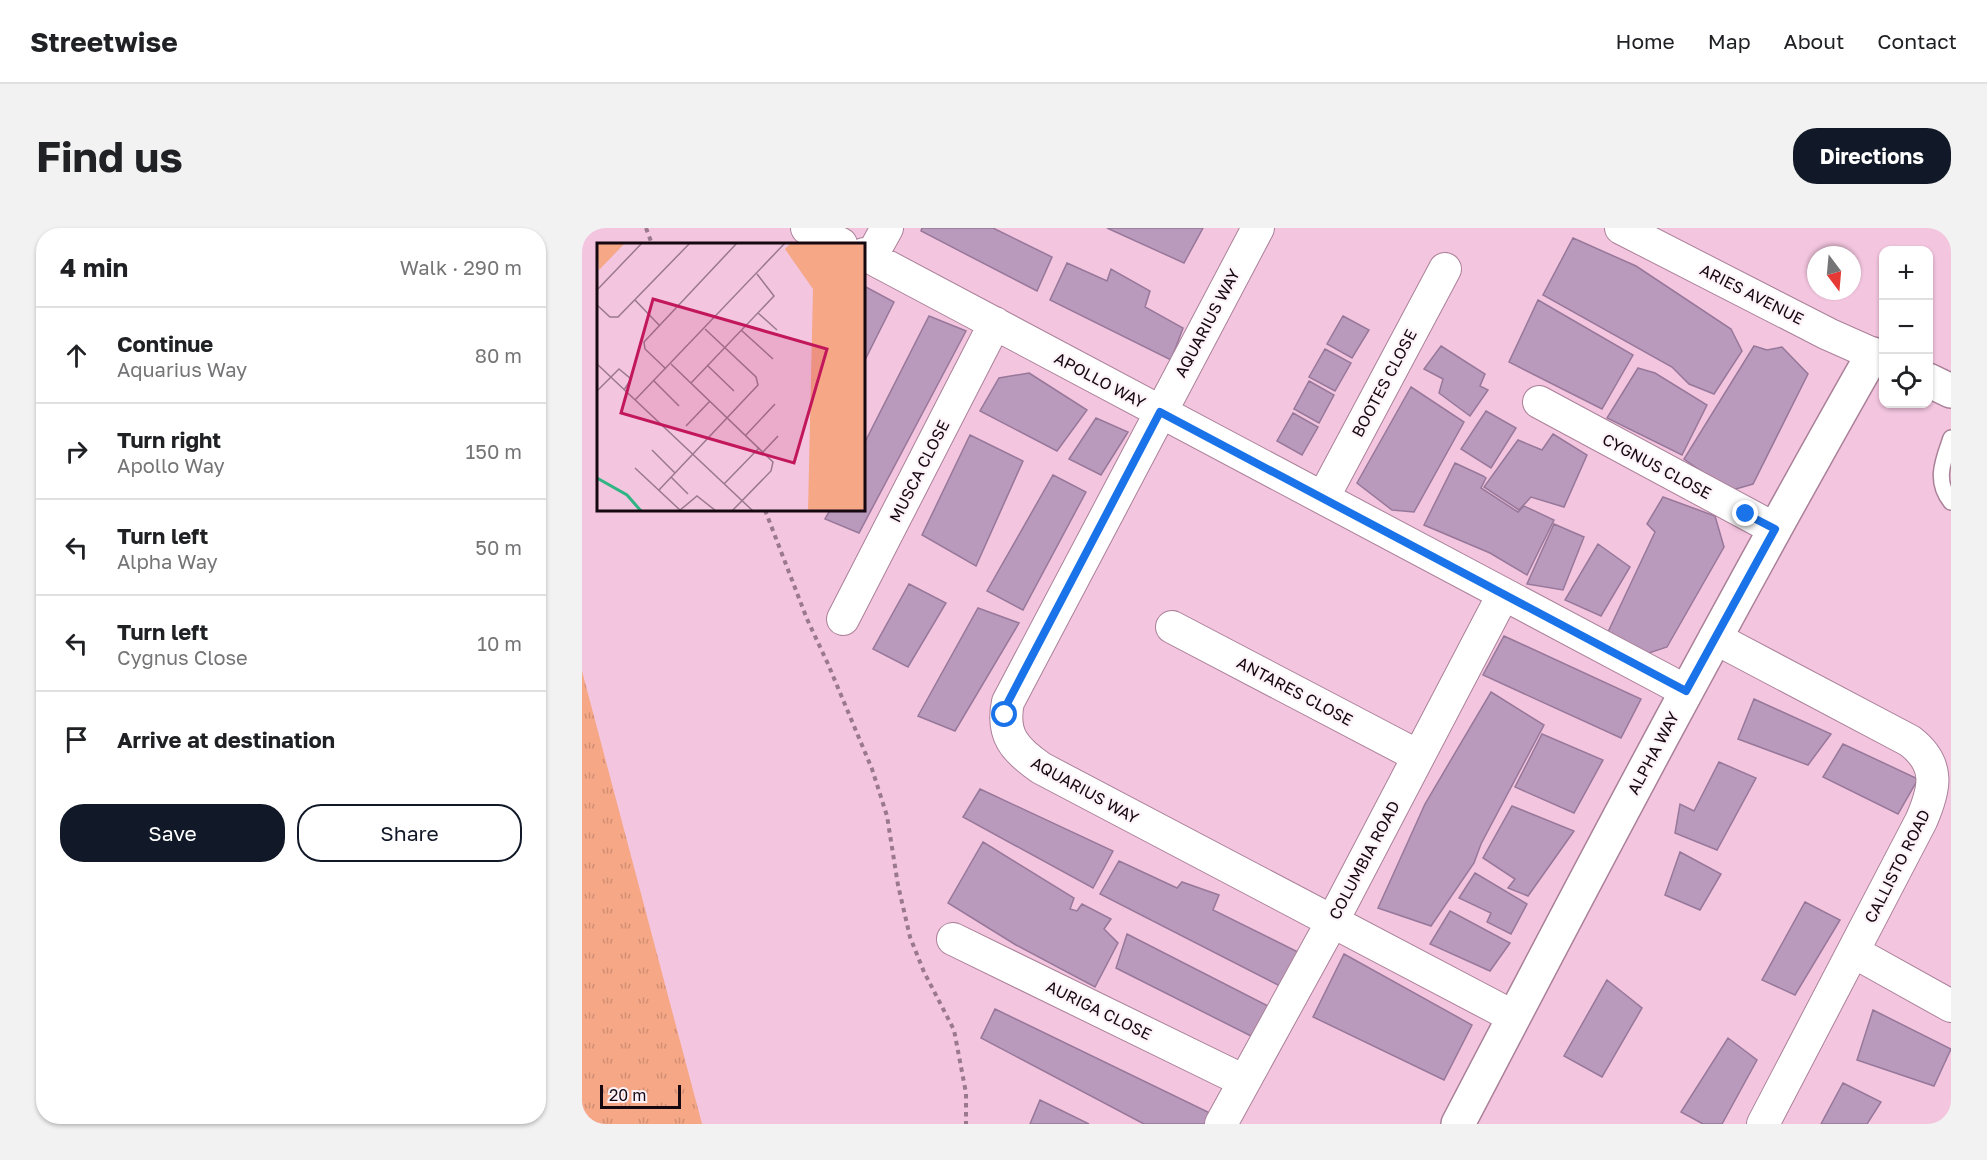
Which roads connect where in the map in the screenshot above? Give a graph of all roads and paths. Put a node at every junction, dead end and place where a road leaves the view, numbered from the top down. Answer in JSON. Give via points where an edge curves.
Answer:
{"nodes":[{"id":1,"x":646,"y":228,"type":"edge"},
{"id":2,"x":887,"y":228,"type":"edge"},
{"id":3,"x":1258,"y":228,"type":"edge"},
{"id":4,"x":1621,"y":228,"type":"edge"},
{"id":5,"x":652,"y":243,"type":"edge"},
{"id":6,"x":868,"y":256,"type":"edge"},
{"id":7,"x":1445,"y":269,"type":"dead end"},
{"id":8,"x":995,"y":323,"type":"junction"},
{"id":9,"x":1878,"y":356,"type":"edge"},
{"id":10,"x":1933,"y":382,"type":"edge"},
{"id":11,"x":1951,"y":391,"type":"edge"},
{"id":12,"x":1539,"y":402,"type":"dead end"},
{"id":13,"x":1160,"y":412,"type":"junction"},
{"id":14,"x":1951,"y":438,"type":"edge"},
{"id":15,"x":1323,"y":498,"type":"junction"},
{"id":16,"x":1951,"y":502,"type":"edge"},
{"id":17,"x":766,"y":512,"type":"edge"},
{"id":18,"x":1775,"y":529,"type":"junction"},
{"id":19,"x":1503,"y":595,"type":"junction"},
{"id":20,"x":843,"y":620,"type":"dead end"},
{"id":21,"x":1172,"y":627,"type":"dead end"},
{"id":22,"x":1714,"y":638,"type":"junction"},
{"id":23,"x":1686,"y":691,"type":"junction"},
{"id":24,"x":1418,"y":756,"type":"junction"},
{"id":25,"x":1332,"y":921,"type":"junction"},
{"id":26,"x":953,"y":939,"type":"dead end"},
{"id":27,"x":1854,"y":952,"type":"junction"},
{"id":28,"x":1951,"y":1005,"type":"edge"},
{"id":29,"x":1514,"y":1017,"type":"junction"},
{"id":30,"x":1244,"y":1081,"type":"junction"},
{"id":31,"x":966,"y":1124,"type":"edge"},
{"id":32,"x":1221,"y":1124,"type":"edge"},
{"id":33,"x":1458,"y":1124,"type":"edge"},
{"id":34,"x":1763,"y":1124,"type":"edge"}],
"edges":[{"from":1,"to":5,"type":"path"},
{"from":2,"to":6,"type":"street"},
{"from":3,"to":13,"type":"street","name":"AQUARIUS WAY"},
{"from":4,"to":9,"type":"street","name":"ARIES AVENUE"},
{"from":6,"to":8,"type":"street","name":"APOLLO WAY"},
{"from":7,"to":15,"type":"street","name":"BOOTES CLOSE"},
{"from":8,"to":13,"type":"street","name":"APOLLO WAY"},
{"from":8,"to":20,"type":"street","name":"MUSCA CLOSE"},
{"from":9,"to":18,"type":"street","name":"ALPHA WAY"},
{"from":10,"to":11,"type":"street"},
{"from":12,"to":18,"type":"street","name":"CYGNUS CLOSE"},
{"from":13,"to":15,"type":"street","name":"APOLLO WAY"},
{"from":13,"to":25,"type":"street","name":"AQUARIUS WAY","via":[[1008,702],[1007,728],[1023,755],[1041,768]]},
{"from":14,"to":16,"type":"lane","via":[[1941,465],[1941,481]]},
{"from":15,"to":19,"type":"street","name":"APOLLO WAY"},
{"from":17,"to":31,"type":"path","via":[[872,769],[887,816],[910,937],[954,1030],[966,1093]]},
{"from":18,"to":22,"type":"street","name":"ALPHA WAY"},
{"from":19,"to":23,"type":"street","name":"APOLLO WAY"},
{"from":19,"to":24,"type":"street","name":"COLUMBIA ROAD"},
{"from":21,"to":24,"type":"street","name":"ANTARES CLOSE"},
{"from":22,"to":23,"type":"street","name":"ALPHA WAY"},
{"from":22,"to":27,"type":"street","name":"CALLISTO ROAD","via":[[1910,741],[1930,762],[1933,778],[1928,806]]},
{"from":23,"to":29,"type":"street","name":"ALPHA WAY"},
{"from":24,"to":25,"type":"street","name":"COLUMBIA ROAD"},
{"from":25,"to":29,"type":"street","name":"AQUARIUS WAY"},
{"from":25,"to":30,"type":"street","name":"COLUMBIA ROAD"},
{"from":26,"to":30,"type":"street","name":"AURIGA CLOSE"},
{"from":27,"to":28,"type":"street"},
{"from":27,"to":34,"type":"street","name":"CALLISTO ROAD"},
{"from":29,"to":33,"type":"street","name":"ALPHA WAY"},
{"from":30,"to":32,"type":"street","name":"COLUMBIA ROAD"}]}
